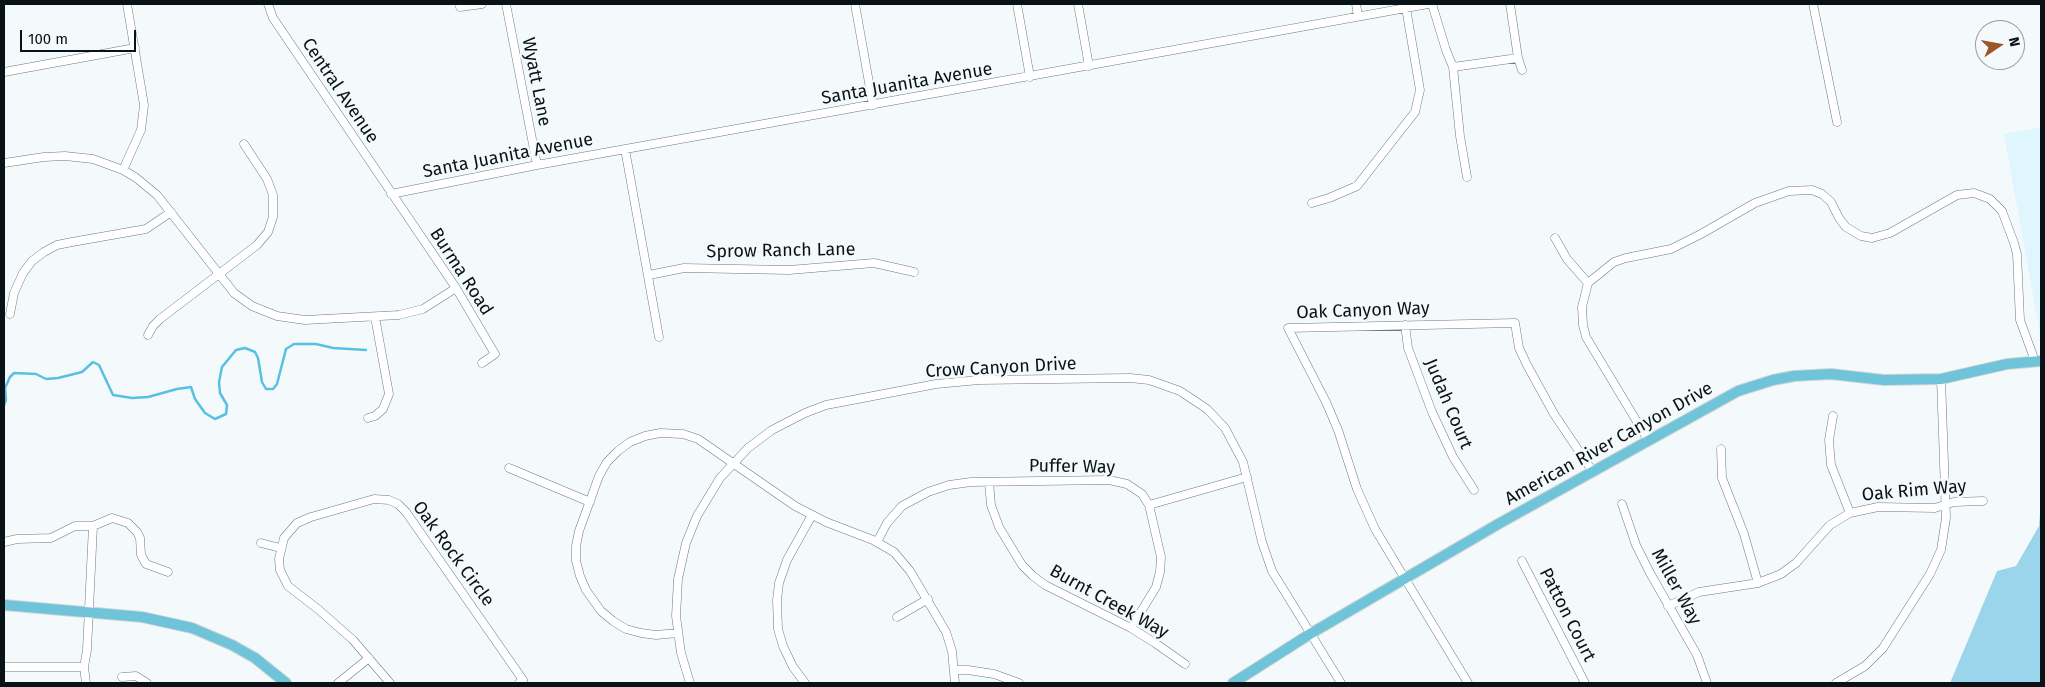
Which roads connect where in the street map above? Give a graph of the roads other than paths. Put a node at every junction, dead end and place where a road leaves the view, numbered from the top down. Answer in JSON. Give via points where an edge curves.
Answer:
{"nodes":[{"id":1,"x":127,"y":4,"type":"edge"},
{"id":2,"x":268,"y":4,"type":"edge"},
{"id":3,"x":482,"y":4,"type":"edge"},
{"id":4,"x":506,"y":4,"type":"edge"},
{"id":5,"x":855,"y":4,"type":"edge"},
{"id":6,"x":1017,"y":4,"type":"edge"},
{"id":7,"x":1078,"y":4,"type":"edge"},
{"id":8,"x":1356,"y":4,"type":"edge"},
{"id":9,"x":1430,"y":4,"type":"edge"},
{"id":10,"x":1510,"y":4,"type":"edge"},
{"id":11,"x":1813,"y":4,"type":"edge"},
{"id":12,"x":460,"y":7,"type":"dead end"},
{"id":13,"x":1406,"y":8,"type":"junction"},
{"id":14,"x":1358,"y":16,"type":"junction"},
{"id":15,"x":135,"y":48,"type":"junction"},
{"id":16,"x":1518,"y":58,"type":"junction"},
{"id":17,"x":1089,"y":66,"type":"junction"},
{"id":18,"x":1453,"y":67,"type":"junction"},
{"id":19,"x":1522,"y":70,"type":"dead end"},
{"id":20,"x":4,"y":72,"type":"edge"},
{"id":21,"x":1030,"y":77,"type":"junction"},
{"id":22,"x":873,"y":105,"type":"junction"},
{"id":23,"x":1837,"y":122,"type":"dead end"},
{"id":24,"x":244,"y":144,"type":"dead end"},
{"id":25,"x":625,"y":149,"type":"junction"},
{"id":26,"x":4,"y":163,"type":"edge"},
{"id":27,"x":537,"y":165,"type":"junction"},
{"id":28,"x":123,"y":170,"type":"junction"},
{"id":29,"x":1467,"y":176,"type":"dead end"},
{"id":30,"x":391,"y":194,"type":"junction"},
{"id":31,"x":1312,"y":203,"type":"dead end"},
{"id":32,"x":171,"y":212,"type":"junction"},
{"id":33,"x":1555,"y":238,"type":"dead end"},
{"id":34,"x":914,"y":272,"type":"dead end"},
{"id":35,"x":218,"y":275,"type":"junction"},
{"id":36,"x":649,"y":275,"type":"junction"},
{"id":37,"x":1588,"y":283,"type":"junction"},
{"id":38,"x":456,"y":288,"type":"junction"},
{"id":39,"x":10,"y":314,"type":"dead end"},
{"id":40,"x":375,"y":317,"type":"junction"},
{"id":41,"x":1405,"y":325,"type":"junction"},
{"id":42,"x":148,"y":335,"type":"dead end"},
{"id":43,"x":659,"y":337,"type":"dead end"},
{"id":44,"x":2038,"y":361,"type":"edge"},
{"id":45,"x":482,"y":363,"type":"dead end"},
{"id":46,"x":1941,"y":380,"type":"junction"},
{"id":47,"x":1833,"y":416,"type":"dead end"},
{"id":48,"x":368,"y":418,"type":"dead end"},
{"id":49,"x":1648,"y":440,"type":"junction"},
{"id":50,"x":1721,"y":449,"type":"dead end"},
{"id":51,"x":733,"y":463,"type":"junction"},
{"id":52,"x":509,"y":468,"type":"dead end"},
{"id":53,"x":1593,"y":472,"type":"junction"},
{"id":54,"x":1247,"y":477,"type":"junction"},
{"id":55,"x":989,"y":482,"type":"junction"},
{"id":56,"x":1474,"y":490,"type":"dead end"},
{"id":57,"x":1983,"y":501,"type":"dead end"},
{"id":58,"x":590,"y":502,"type":"junction"},
{"id":59,"x":1622,"y":504,"type":"dead end"},
{"id":60,"x":1149,"y":505,"type":"junction"},
{"id":61,"x":1946,"y":505,"type":"junction"},
{"id":62,"x":1850,"y":513,"type":"junction"},
{"id":63,"x":812,"y":515,"type":"junction"},
{"id":64,"x":93,"y":526,"type":"junction"},
{"id":65,"x":4,"y":542,"type":"edge"},
{"id":66,"x":877,"y":542,"type":"junction"},
{"id":67,"x":261,"y":543,"type":"dead end"},
{"id":68,"x":280,"y":548,"type":"junction"},
{"id":69,"x":1522,"y":561,"type":"dead end"},
{"id":70,"x":168,"y":572,"type":"dead end"},
{"id":71,"x":1404,"y":579,"type":"junction"},
{"id":72,"x":1758,"y":583,"type":"junction"},
{"id":73,"x":928,"y":599,"type":"junction"},
{"id":74,"x":4,"y":605,"type":"edge"},
{"id":75,"x":1668,"y":606,"type":"junction"},
{"id":76,"x":88,"y":612,"type":"junction"},
{"id":77,"x":897,"y":617,"type":"dead end"},
{"id":78,"x":1131,"y":628,"type":"junction"},
{"id":79,"x":678,"y":633,"type":"junction"},
{"id":80,"x":1310,"y":634,"type":"junction"},
{"id":81,"x":369,"y":658,"type":"junction"},
{"id":82,"x":1184,"y":664,"type":"dead end"},
{"id":83,"x":4,"y":667,"type":"edge"},
{"id":84,"x":84,"y":667,"type":"junction"},
{"id":85,"x":955,"y":670,"type":"junction"},
{"id":86,"x":122,"y":677,"type":"dead end"},
{"id":87,"x":1842,"y":682,"type":"edge"},
{"id":88,"x":86,"y":683,"type":"edge"},
{"id":89,"x":147,"y":683,"type":"edge"},
{"id":90,"x":286,"y":683,"type":"edge"},
{"id":91,"x":338,"y":683,"type":"edge"},
{"id":92,"x":390,"y":683,"type":"edge"},
{"id":93,"x":519,"y":683,"type":"edge"},
{"id":94,"x":690,"y":683,"type":"edge"},
{"id":95,"x":805,"y":683,"type":"edge"},
{"id":96,"x":955,"y":683,"type":"edge"},
{"id":97,"x":1020,"y":683,"type":"edge"},
{"id":98,"x":1233,"y":683,"type":"edge"},
{"id":99,"x":1341,"y":683,"type":"edge"},
{"id":100,"x":1468,"y":683,"type":"edge"},
{"id":101,"x":1585,"y":683,"type":"edge"},
{"id":102,"x":1707,"y":683,"type":"edge"}],
"edges":[{"from":1,"to":15,"type":"street"},
{"from":2,"to":30,"type":"street","name":"Central Avenue","via":[[272,18]]},
{"from":3,"to":12,"type":"street"},
{"from":4,"to":27,"type":"street","name":"Wyatt Lane"},
{"from":5,"to":22,"type":"street"},
{"from":6,"to":21,"type":"street"},
{"from":7,"to":17,"type":"street"},
{"from":8,"to":14,"type":"street"},
{"from":9,"to":13,"type":"street","name":"Santa Juanita Avenue"},
{"from":9,"to":18,"type":"street"},
{"from":10,"to":16,"type":"street"},
{"from":11,"to":23,"type":"street"},
{"from":13,"to":14,"type":"street","name":"Santa Juanita Avenue"},
{"from":13,"to":31,"type":"street","via":[[1420,90],[1415,112],[1357,186]]},
{"from":14,"to":17,"type":"street","name":"Santa Juanita Avenue"},
{"from":15,"to":20,"type":"street"},
{"from":15,"to":28,"type":"street","via":[[144,93],[144,118]]},
{"from":16,"to":18,"type":"street"},
{"from":16,"to":19,"type":"street"},
{"from":17,"to":21,"type":"street","name":"Santa Juanita Avenue"},
{"from":18,"to":29,"type":"street"},
{"from":21,"to":22,"type":"street","name":"Santa Juanita Avenue"},
{"from":22,"to":25,"type":"street","name":"Santa Juanita Avenue"},
{"from":24,"to":35,"type":"street","via":[[270,184],[273,217],[261,241]]},
{"from":25,"to":27,"type":"street","name":"Santa Juanita Avenue"},
{"from":25,"to":36,"type":"street"},
{"from":26,"to":28,"type":"street","via":[[72,156],[93,159]]},
{"from":27,"to":30,"type":"street","name":"Santa Juanita Avenue"},
{"from":28,"to":32,"type":"street","via":[[146,185]]},
{"from":30,"to":38,"type":"street","name":"Burma Road"},
{"from":32,"to":35,"type":"street"},
{"from":32,"to":39,"type":"street","via":[[140,231],[57,245],[44,252],[23,273],[14,293]]},
{"from":33,"to":37,"type":"street"},
{"from":34,"to":36,"type":"street","name":"Sprow Ranch Lane","via":[[874,263],[789,270],[684,268]]},
{"from":35,"to":40,"type":"street","via":[[242,300],[277,316],[305,320]]},
{"from":35,"to":42,"type":"street","via":[[160,318]]},
{"from":36,"to":43,"type":"street"},
{"from":37,"to":44,"type":"street","via":[[1614,262],[1671,249],[1755,203],[1789,191],[1812,190],[1822,194],[1831,202],[1846,228],[1872,238],[1890,233],[1957,195],[1974,193],[1999,206],[2014,243],[2020,320]]},
{"from":37,"to":49,"type":"street","via":[[1582,307],[1586,337]]},
{"from":38,"to":40,"type":"street","via":[[434,304],[411,313]]},
{"from":38,"to":45,"type":"street","name":"Burma Road","via":[[495,354]]},
{"from":40,"to":48,"type":"street","via":[[389,394],[383,409]]},
{"from":41,"to":53,"type":"street","name":"Oak Canyon Way","via":[[1515,323],[1519,348],[1527,365],[1554,414]]},
{"from":41,"to":56,"type":"street","name":"Judah Court","via":[[1408,348],[1432,412],[1453,457]]},
{"from":41,"to":71,"type":"street","name":"Oak Canyon Way","via":[[1288,328],[1338,430],[1368,516]]},
{"from":44,"to":46,"type":"main road","name":"American River Canyon Drive","via":[[2008,364]]},
{"from":46,"to":49,"type":"main road","name":"American River Canyon Drive","via":[[1884,380],[1816,374],[1773,380],[1732,394]]},
{"from":46,"to":61,"type":"street"},
{"from":47,"to":62,"type":"street","via":[[1829,440],[1831,465]]},
{"from":49,"to":53,"type":"main road","name":"American River Canyon Drive"},
{"from":50,"to":72,"type":"street","via":[[1722,478],[1744,534]]},
{"from":51,"to":54,"type":"street","name":"Crow Canyon Drive","via":[[785,422],[847,399],[954,381],[1130,378],[1168,386],[1207,409],[1232,438]]},
{"from":51,"to":58,"type":"street","via":[[691,436],[668,432],[645,436],[630,442],[612,457],[599,476]]},
{"from":51,"to":63,"type":"street","via":[[778,496]]},
{"from":51,"to":79,"type":"street","name":"Crow Canyon Drive","via":[[708,496],[686,543],[677,587]]},
{"from":52,"to":58,"type":"street"},
{"from":53,"to":71,"type":"main road","name":"American River Canyon Drive"},
{"from":54,"to":60,"type":"street"},
{"from":54,"to":80,"type":"street","name":"Crow Canyon Drive","via":[[1272,571]]},
{"from":55,"to":60,"type":"street","name":"Puffer Way","via":[[1115,480],[1142,494]]},
{"from":55,"to":66,"type":"street","name":"Puffer Way","via":[[949,485],[915,497],[892,517]]},
{"from":55,"to":78,"type":"street","name":"Burnt Creek Way","via":[[993,513],[1027,570],[1045,584]]},
{"from":57,"to":61,"type":"street","name":"Oak Rim Way"},
{"from":58,"to":79,"type":"street","via":[[579,531],[576,554],[586,590],[607,617],[626,629],[641,634]]},
{"from":59,"to":75,"type":"street","name":"Miller Way","via":[[1636,545]]},
{"from":60,"to":78,"type":"street","name":"Puffer Way","via":[[1160,549],[1160,572],[1152,594]]},
{"from":61,"to":62,"type":"street","name":"Oak Rim Way","via":[[1935,508],[1878,507]]},
{"from":61,"to":87,"type":"street","via":[[1944,538],[1930,574],[1883,648]]},
{"from":62,"to":72,"type":"street","name":"Oak Rim Way","via":[[1825,529],[1792,567]]},
{"from":63,"to":66,"type":"street"},
{"from":63,"to":95,"type":"street","via":[[787,560],[777,600],[778,629],[783,646]]},
{"from":64,"to":65,"type":"street","via":[[76,526],[51,538]]},
{"from":64,"to":70,"type":"street","via":[[112,518],[128,523],[140,538],[146,564]]},
{"from":64,"to":76,"type":"street"},
{"from":66,"to":73,"type":"street","via":[[903,561]]},
{"from":67,"to":68,"type":"street"},
{"from":68,"to":81,"type":"street","via":[[280,570],[288,586],[338,626]]},
{"from":68,"to":93,"type":"street","name":"Oak Rock Circle","via":[[290,530],[304,519],[374,499],[398,504],[523,680]]},
{"from":69,"to":101,"type":"street","name":"Patton Court"},
{"from":71,"to":80,"type":"main road","name":"American River Canyon Drive"},
{"from":71,"to":100,"type":"street"},
{"from":72,"to":75,"type":"street","name":"Oak Rim Way","via":[[1699,592]]},
{"from":73,"to":77,"type":"street"},
{"from":73,"to":85,"type":"street","via":[[946,632]]},
{"from":74,"to":76,"type":"main road"},
{"from":75,"to":102,"type":"street","name":"Miller Way","via":[[1697,655]]},
{"from":76,"to":84,"type":"street"},
{"from":76,"to":90,"type":"main road","via":[[167,621],[196,629],[255,658]]},
{"from":78,"to":82,"type":"street","name":"Burnt Creek Way"},
{"from":79,"to":94,"type":"street","name":"Crow Canyon Drive"},
{"from":80,"to":98,"type":"main road","name":"American River Canyon Drive"},
{"from":80,"to":99,"type":"street","name":"Crow Canyon Drive"},
{"from":81,"to":91,"type":"street"},
{"from":81,"to":92,"type":"street"},
{"from":83,"to":84,"type":"street"},
{"from":84,"to":88,"type":"street"},
{"from":85,"to":96,"type":"street"},
{"from":85,"to":97,"type":"street","via":[[994,674]]},
{"from":86,"to":89,"type":"street","via":[[136,676]]}]}
